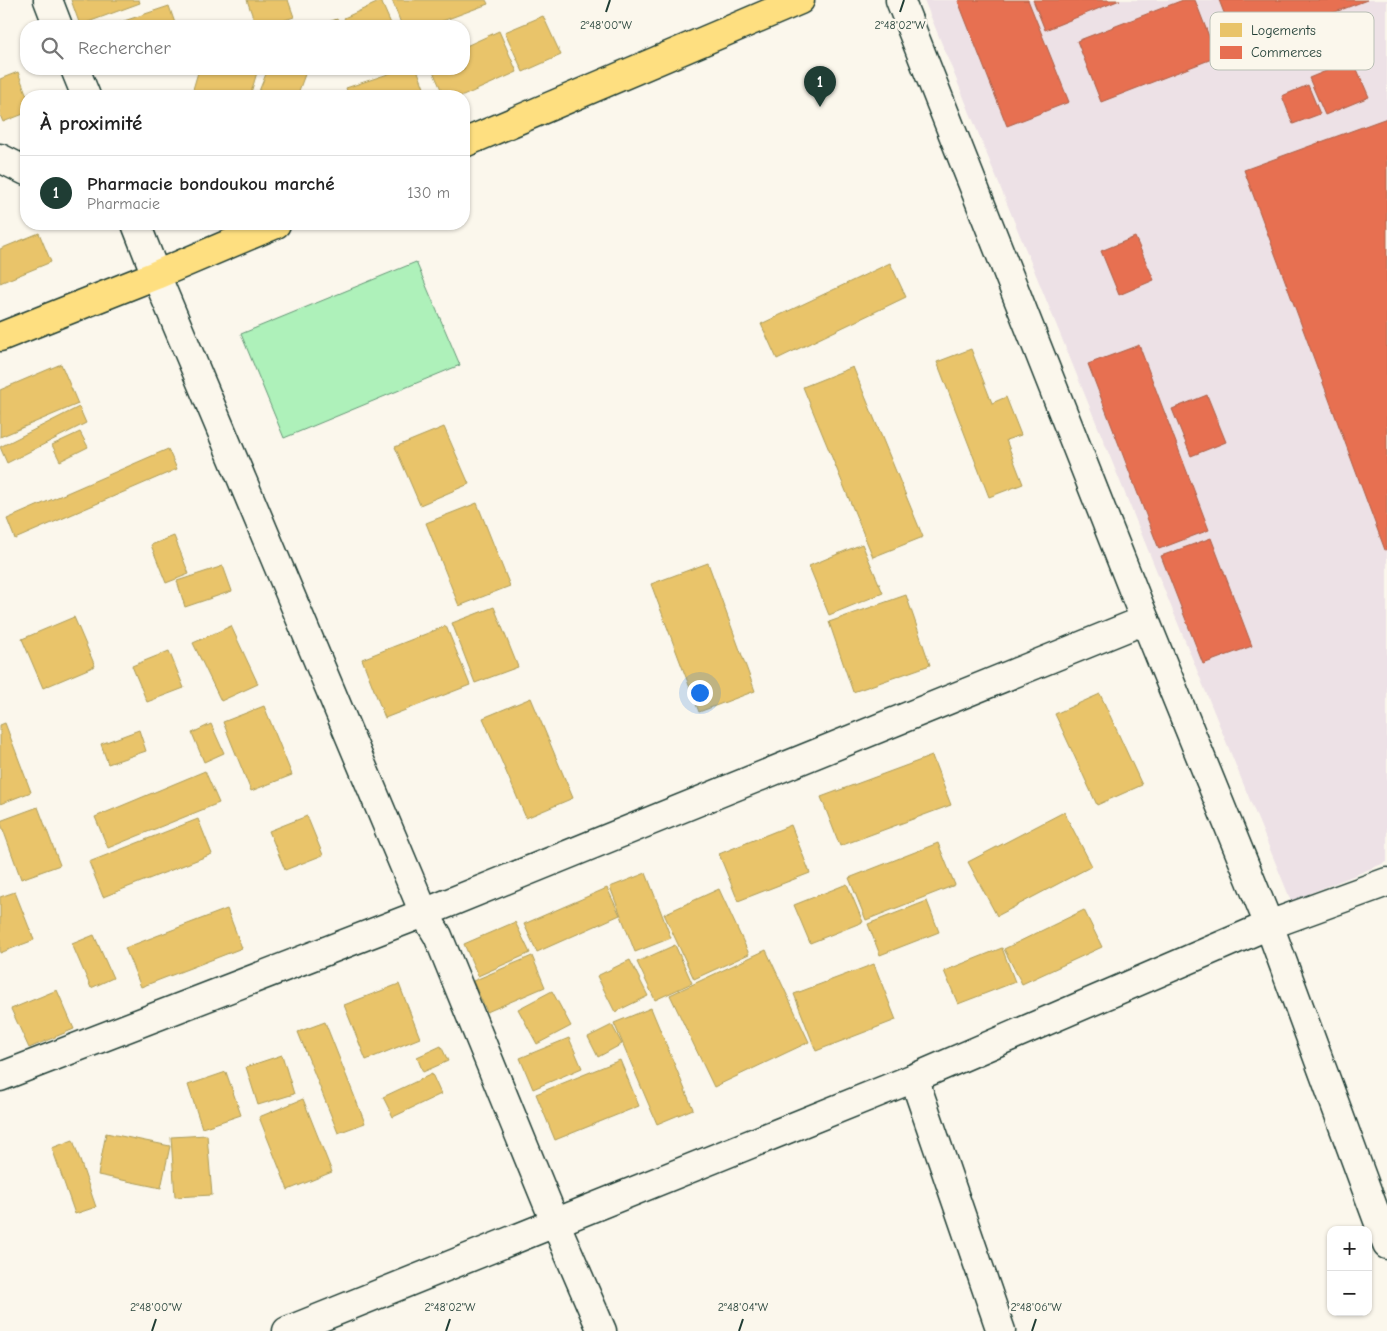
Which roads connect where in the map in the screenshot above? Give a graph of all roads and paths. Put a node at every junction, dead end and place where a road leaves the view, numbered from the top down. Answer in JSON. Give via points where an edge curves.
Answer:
{"nodes":[{"id":1,"x":48,"y":0,"type":"edge"},
{"id":2,"x":800,"y":0,"type":"edge"},
{"id":3,"x":900,"y":0,"type":"edge"},
{"id":4,"x":56,"y":20,"type":"edge"},
{"id":5,"x":77,"y":75,"type":"edge"},
{"id":6,"x":84,"y":90,"type":"edge"},
{"id":7,"x":470,"y":140,"type":"edge"},
{"id":8,"x":0,"y":158,"type":"edge"},
{"id":9,"x":20,"y":168,"type":"edge"},
{"id":10,"x":138,"y":230,"type":"edge"},
{"id":11,"x":262,"y":230,"type":"edge"},
{"id":12,"x":156,"y":275,"type":"junction"},
{"id":13,"x":0,"y":337,"type":"edge"},
{"id":14,"x":1145,"y":620,"type":"junction"},
{"id":15,"x":1387,"y":882,"type":"edge"},
{"id":16,"x":424,"y":913,"type":"junction"},
{"id":17,"x":1268,"y":925,"type":"junction"},
{"id":18,"x":0,"y":1076,"type":"edge"},
{"id":19,"x":914,"y":1078,"type":"junction"},
{"id":20,"x":555,"y":1222,"type":"junction"},
{"id":21,"x":1387,"y":1245,"type":"edge"},
{"id":22,"x":287,"y":1331,"type":"edge"},
{"id":23,"x":602,"y":1331,"type":"edge"},
{"id":24,"x":1001,"y":1331,"type":"edge"}],
"edges":[{"from":1,"to":4,"type":"street"},
{"from":2,"to":7,"type":"main road"},
{"from":3,"to":14,"type":"street"},
{"from":5,"to":6,"type":"street"},
{"from":8,"to":9,"type":"street"},
{"from":10,"to":12,"type":"street"},
{"from":11,"to":12,"type":"main road"},
{"from":12,"to":13,"type":"main road"},
{"from":12,"to":16,"type":"street"},
{"from":14,"to":16,"type":"street"},
{"from":14,"to":17,"type":"street"},
{"from":15,"to":17,"type":"street"},
{"from":16,"to":18,"type":"street"},
{"from":16,"to":20,"type":"street","via":[[438,936]]},
{"from":17,"to":19,"type":"street"},
{"from":17,"to":21,"type":"street"},
{"from":19,"to":20,"type":"street"},
{"from":19,"to":24,"type":"street"},
{"from":20,"to":22,"type":"street"},
{"from":20,"to":23,"type":"street"}]}
